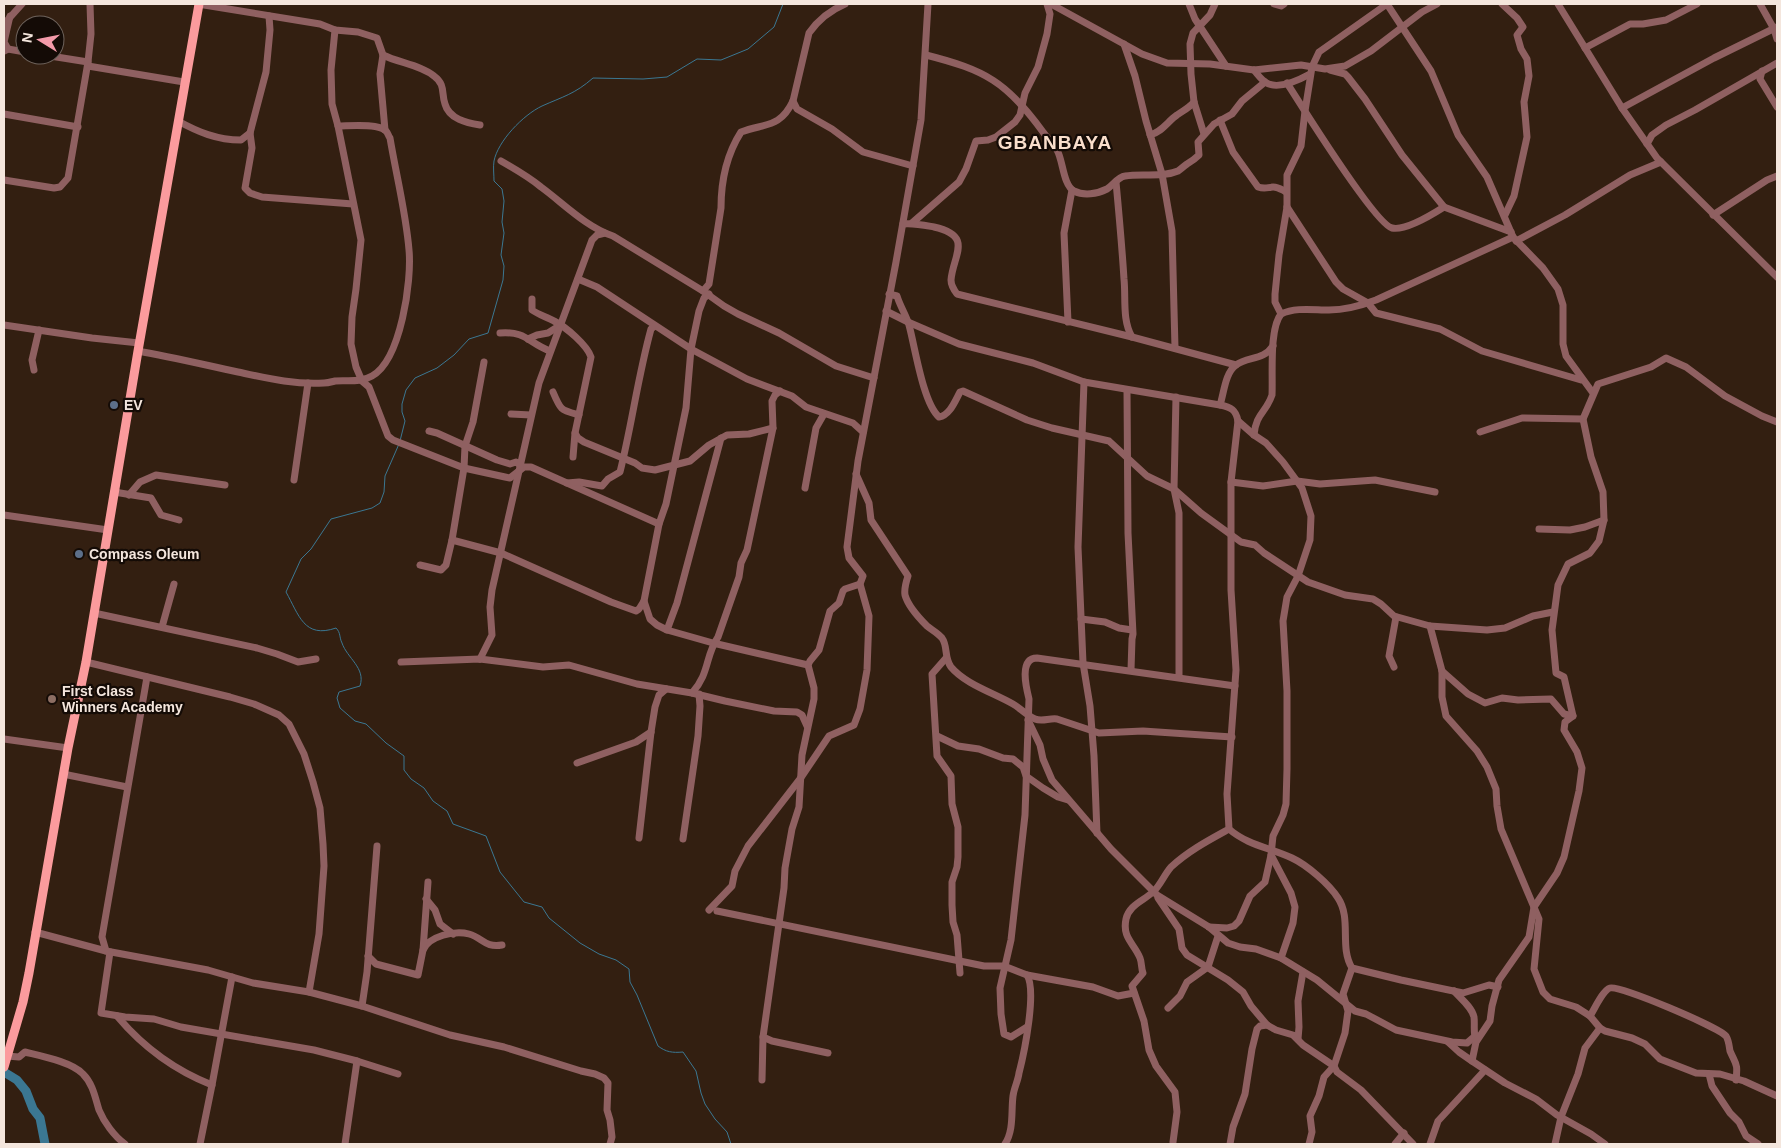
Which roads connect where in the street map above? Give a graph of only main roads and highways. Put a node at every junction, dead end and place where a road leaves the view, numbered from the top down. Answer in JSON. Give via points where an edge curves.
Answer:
{"nodes":[{"id":1,"x":199,"y":4,"type":"edge"},
{"id":2,"x":5,"y":1063,"type":"edge"}],
"edges":[{"from":1,"to":2,"type":"main road","via":[[86,662],[22,1002]]}]}
